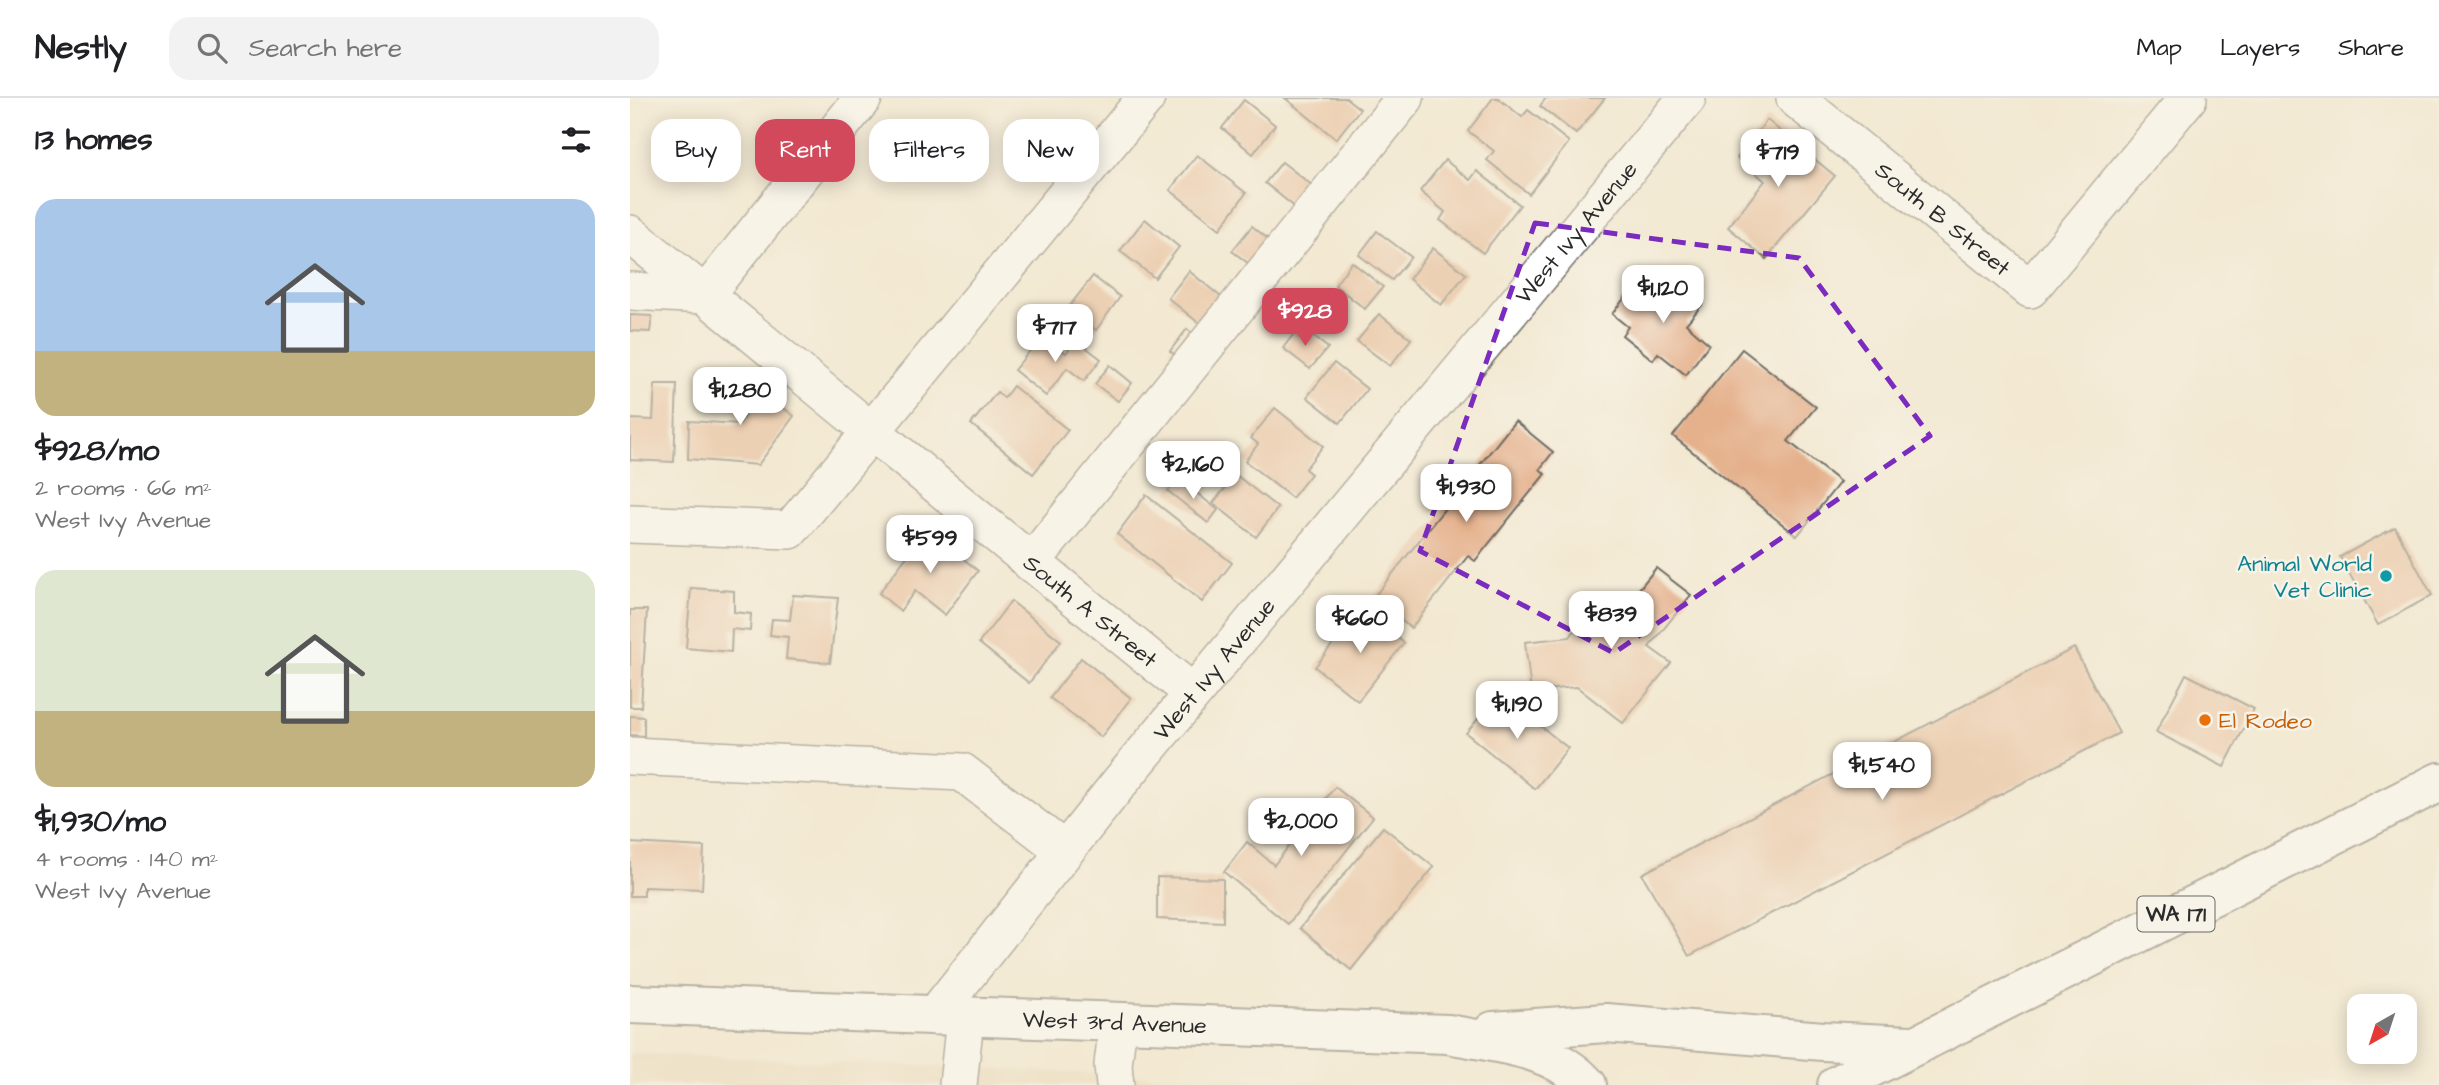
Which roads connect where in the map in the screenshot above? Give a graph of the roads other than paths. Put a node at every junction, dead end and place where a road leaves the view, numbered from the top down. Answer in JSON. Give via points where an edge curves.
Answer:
{"nodes":[{"id":1,"x":863,"y":98,"type":"edge"},
{"id":2,"x":1146,"y":98,"type":"edge"},
{"id":3,"x":1405,"y":98,"type":"edge"},
{"id":4,"x":1687,"y":98,"type":"edge"},
{"id":5,"x":1795,"y":98,"type":"edge"},
{"id":6,"x":2188,"y":98,"type":"edge"},
{"id":7,"x":630,"y":234,"type":"edge"},
{"id":8,"x":630,"y":291,"type":"edge"},
{"id":9,"x":705,"y":295,"type":"junction"},
{"id":10,"x":873,"y":431,"type":"junction"},
{"id":11,"x":630,"y":524,"type":"edge"},
{"id":12,"x":1031,"y":563,"type":"junction"},
{"id":13,"x":1193,"y":693,"type":"junction"},
{"id":14,"x":630,"y":756,"type":"edge"},
{"id":15,"x":2439,"y":782,"type":"edge"},
{"id":16,"x":1064,"y":850,"type":"junction"},
{"id":17,"x":630,"y":1004,"type":"edge"},
{"id":18,"x":950,"y":1017,"type":"junction"},
{"id":19,"x":1118,"y":1023,"type":"junction"},
{"id":20,"x":1448,"y":1034,"type":"junction"},
{"id":21,"x":1913,"y":1045,"type":"junction"},
{"id":22,"x":958,"y":1085,"type":"edge"},
{"id":23,"x":1115,"y":1085,"type":"edge"},
{"id":24,"x":1587,"y":1085,"type":"edge"},
{"id":25,"x":1837,"y":1085,"type":"edge"}],
"edges":[{"from":1,"to":9,"type":"street"},
{"from":2,"to":10,"type":"street"},
{"from":3,"to":12,"type":"street"},
{"from":4,"to":13,"type":"street","name":"West Ivy Avenue"},
{"from":5,"to":6,"type":"street","name":"South B Street","via":[[2029,289]]},
{"from":7,"to":9,"type":"street","name":"South A Street"},
{"from":8,"to":9,"type":"street"},
{"from":9,"to":10,"type":"street","name":"South A Street"},
{"from":10,"to":11,"type":"street","via":[[790,530]]},
{"from":10,"to":12,"type":"street","name":"South A Street"},
{"from":12,"to":13,"type":"street","name":"South A Street"},
{"from":13,"to":16,"type":"street","name":"West Ivy Avenue"},
{"from":14,"to":16,"type":"street","via":[[962,772]]},
{"from":15,"to":21,"type":"main road","number":"WA 171"},
{"from":16,"to":18,"type":"street","name":"West Ivy Avenue"},
{"from":17,"to":18,"type":"main road","name":"West 3rd Avenue"},
{"from":18,"to":19,"type":"main road","name":"West 3rd Avenue"},
{"from":18,"to":22,"type":"street"},
{"from":19,"to":20,"type":"main road","name":"West 3rd Avenue"},
{"from":19,"to":23,"type":"street"},
{"from":20,"to":21,"type":"main road","via":[[1606,1023]]},
{"from":20,"to":24,"type":"main road","name":"West 3rd Avenue","via":[[1533,1051],[1578,1075]]},
{"from":21,"to":25,"type":"main road","number":"WA 171"}]}
